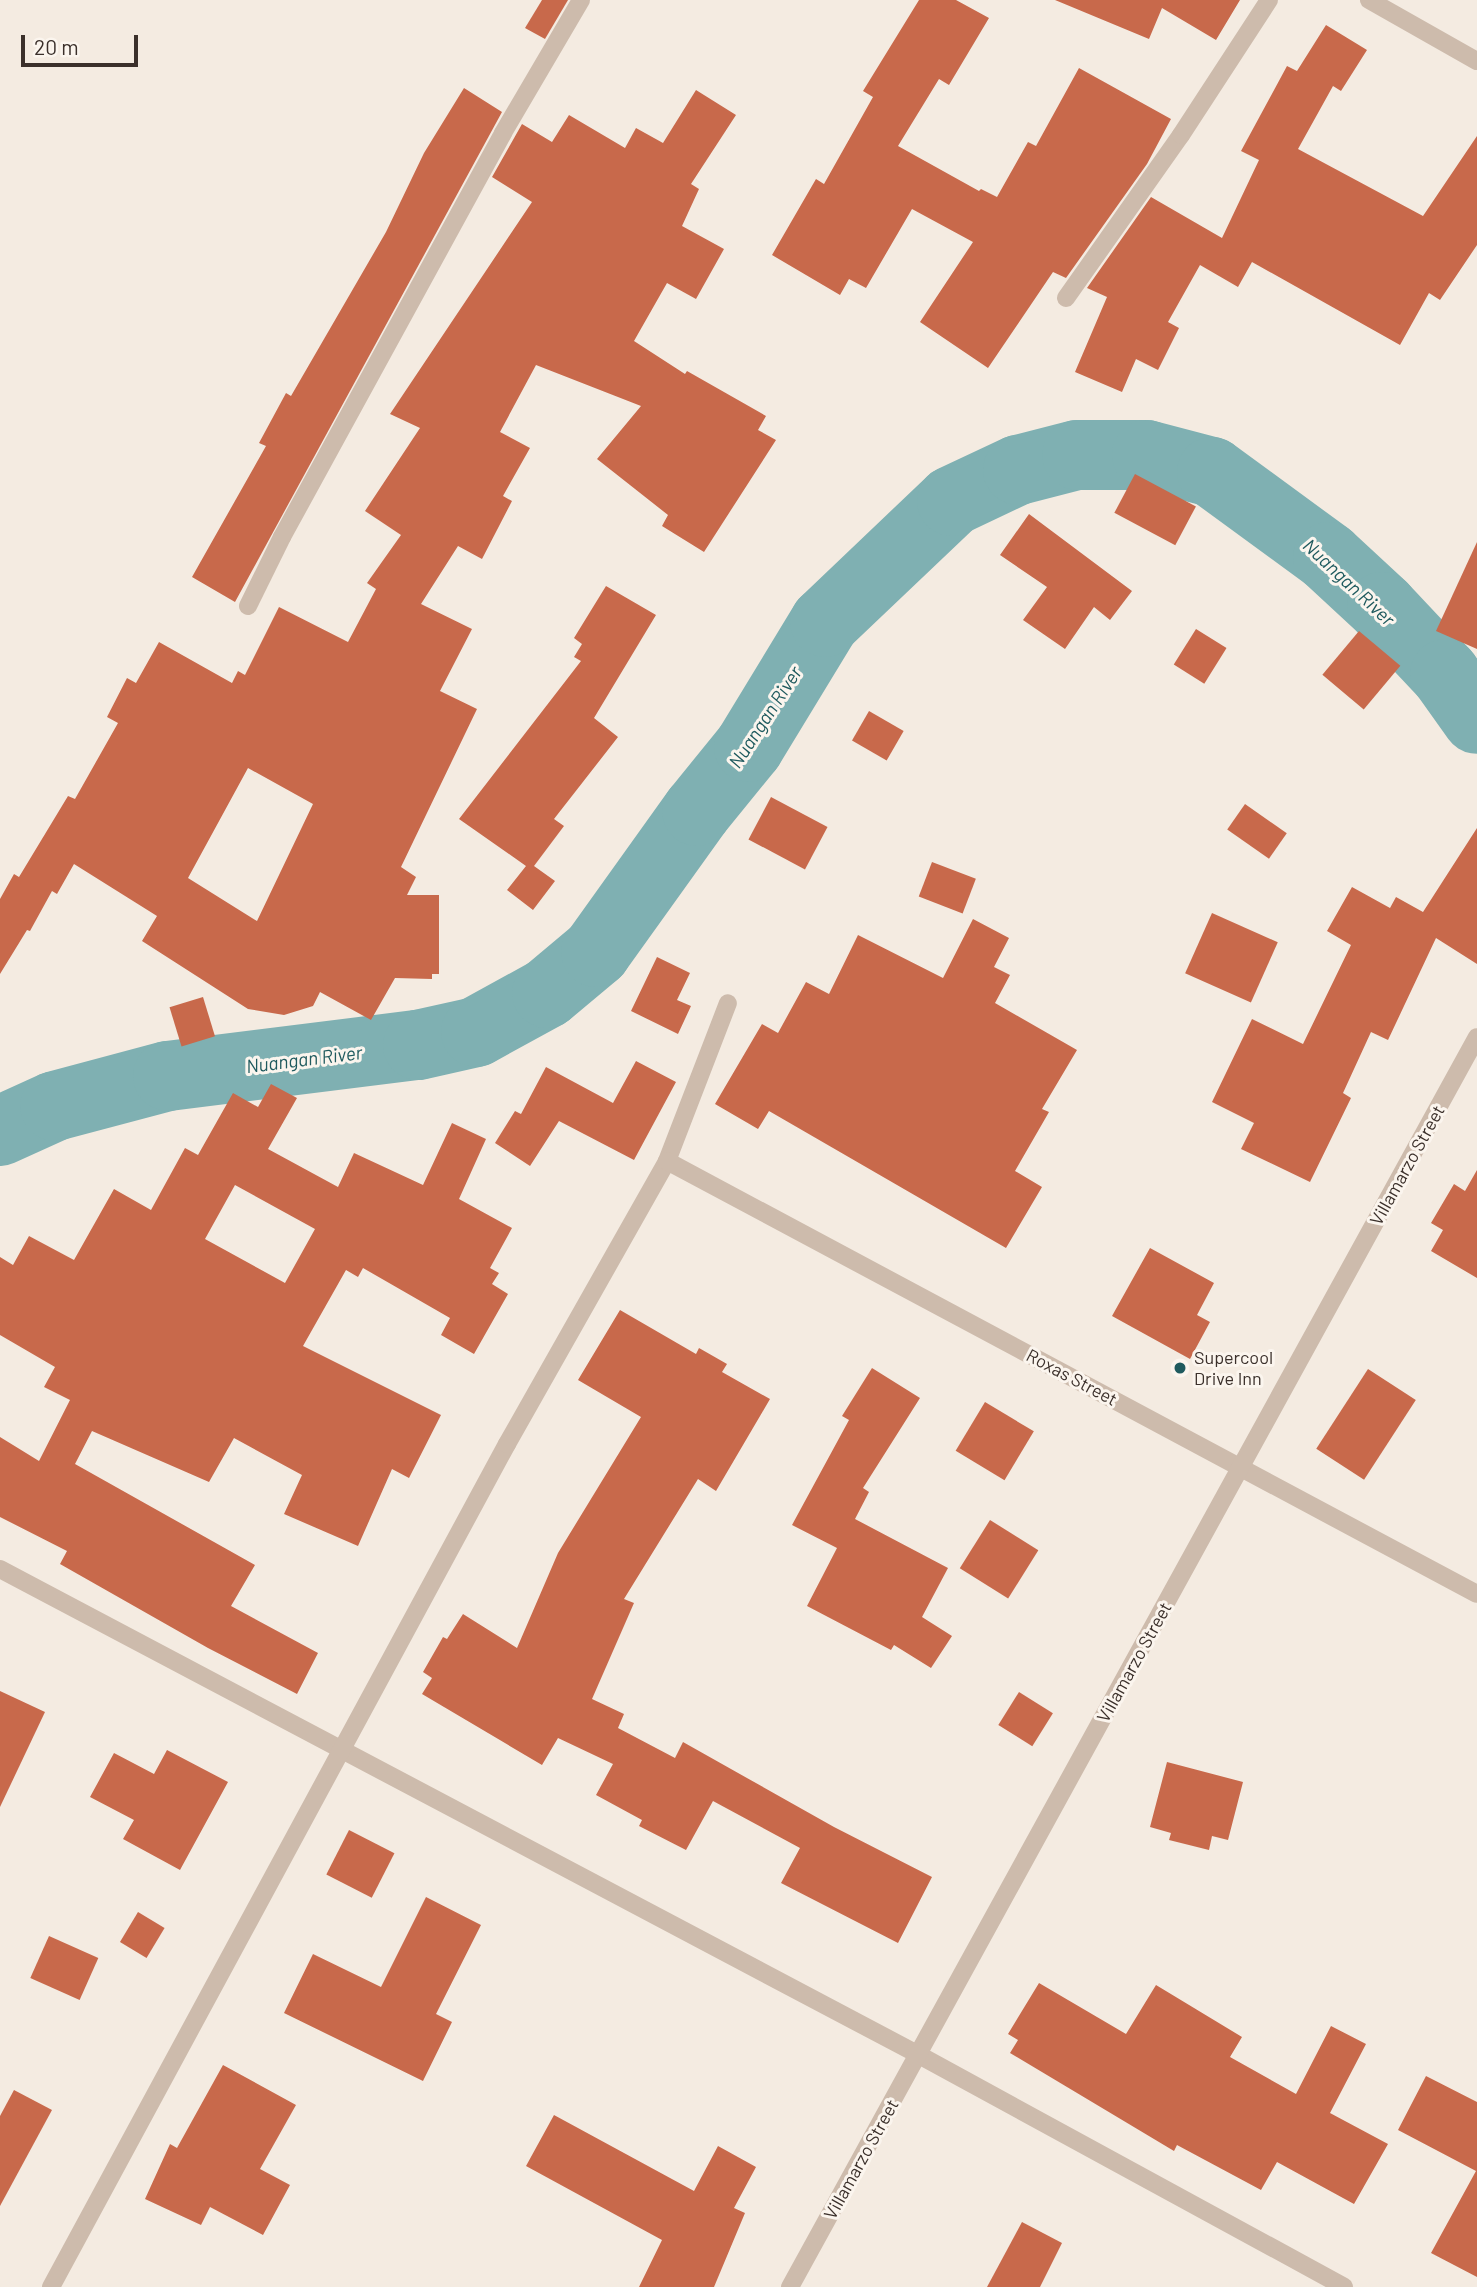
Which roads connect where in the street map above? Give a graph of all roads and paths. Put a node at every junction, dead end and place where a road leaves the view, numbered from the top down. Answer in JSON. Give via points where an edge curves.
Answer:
{"nodes":[{"id":1,"x":581,"y":0,"type":"edge"},
{"id":2,"x":1269,"y":0,"type":"edge"},
{"id":3,"x":1369,"y":0,"type":"edge"},
{"id":4,"x":1477,"y":61,"type":"edge"},
{"id":5,"x":1066,"y":298,"type":"dead end"},
{"id":6,"x":248,"y":606,"type":"dead end"},
{"id":7,"x":729,"y":1003,"type":"dead end"},
{"id":8,"x":1477,"y":1037,"type":"edge"},
{"id":9,"x":667,"y":1161,"type":"junction"},
{"id":10,"x":1241,"y":1467,"type":"junction"},
{"id":11,"x":0,"y":1569,"type":"edge"},
{"id":12,"x":1477,"y":1594,"type":"edge"},
{"id":13,"x":342,"y":1750,"type":"junction"},
{"id":14,"x":919,"y":2055,"type":"junction"},
{"id":15,"x":51,"y":2287,"type":"edge"},
{"id":16,"x":790,"y":2287,"type":"edge"},
{"id":17,"x":1345,"y":2287,"type":"edge"}],
"edges":[{"from":1,"to":6,"type":"street","via":[[503,133]]},
{"from":2,"to":5,"type":"street"},
{"from":3,"to":4,"type":"street"},
{"from":7,"to":9,"type":"street"},
{"from":8,"to":10,"type":"street","name":"Villamarzo Street"},
{"from":9,"to":10,"type":"street","name":"Roxas Street"},
{"from":9,"to":13,"type":"street"},
{"from":10,"to":12,"type":"street","name":"Roxas Street"},
{"from":10,"to":14,"type":"street","name":"Villamarzo Street"},
{"from":11,"to":13,"type":"street"},
{"from":13,"to":14,"type":"street"},
{"from":13,"to":15,"type":"street"},
{"from":14,"to":16,"type":"street","name":"Villamarzo Street"},
{"from":14,"to":17,"type":"street"}]}
